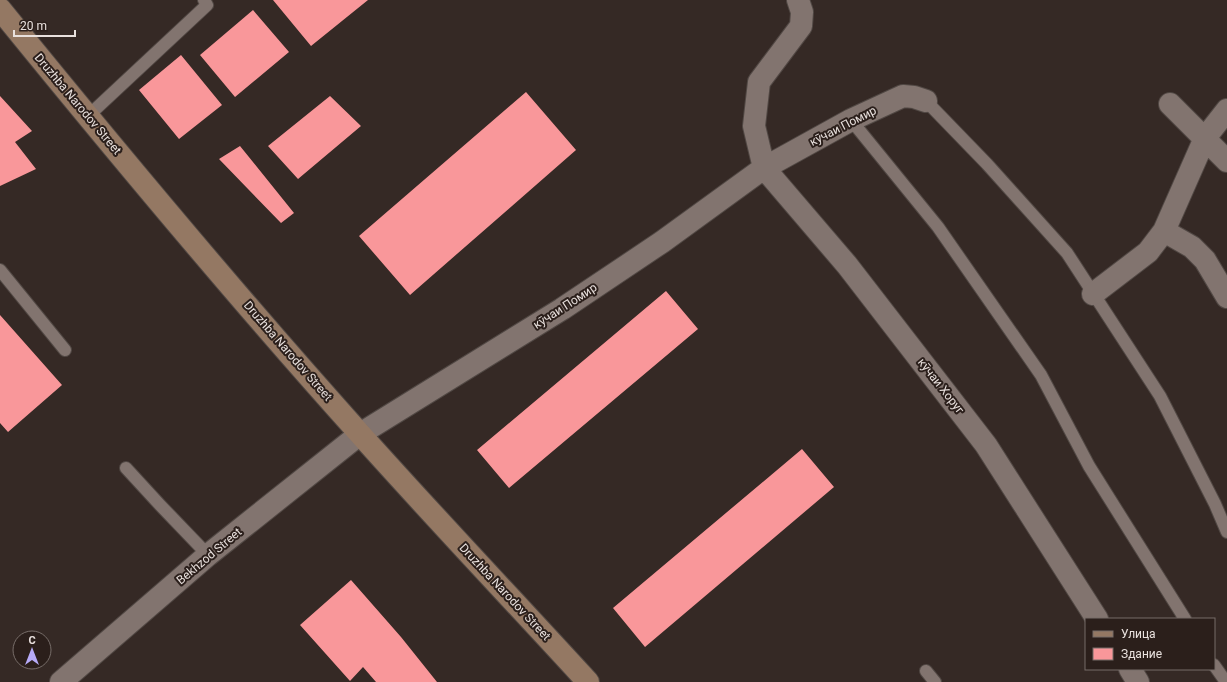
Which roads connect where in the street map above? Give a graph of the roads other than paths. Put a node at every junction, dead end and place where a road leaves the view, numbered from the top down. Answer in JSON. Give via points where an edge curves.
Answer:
{"nodes":[{"id":1,"x":798,"y":0,"type":"edge"},
{"id":2,"x":208,"y":2,"type":"edge"},
{"id":3,"x":0,"y":9,"type":"edge"},
{"id":4,"x":926,"y":101,"type":"joint"},
{"id":5,"x":1170,"y":104,"type":"dead end"},
{"id":6,"x":1227,"y":110,"type":"edge"},
{"id":7,"x":87,"y":116,"type":"junction"},
{"id":8,"x":851,"y":120,"type":"junction"},
{"id":9,"x":1205,"y":138,"type":"junction"},
{"id":10,"x":1227,"y":161,"type":"edge"},
{"id":11,"x":764,"y":168,"type":"junction"},
{"id":12,"x":1164,"y":231,"type":"junction"},
{"id":13,"x":0,"y":270,"type":"edge"},
{"id":14,"x":1094,"y":294,"type":"junction"},
{"id":15,"x":1227,"y":297,"type":"edge"},
{"id":16,"x":65,"y":350,"type":"dead end"},
{"id":17,"x":360,"y":434,"type":"junction"},
{"id":18,"x":126,"y":468,"type":"dead end"},
{"id":19,"x":1227,"y":532,"type":"edge"},
{"id":20,"x":208,"y":555,"type":"junction"},
{"id":21,"x":1096,"y":618,"type":"edge"},
{"id":22,"x":1184,"y":618,"type":"edge"},
{"id":23,"x":1215,"y":666,"type":"edge"},
{"id":24,"x":1131,"y":670,"type":"edge"},
{"id":25,"x":926,"y":671,"type":"dead end"},
{"id":26,"x":61,"y":682,"type":"edge"},
{"id":27,"x":588,"y":682,"type":"edge"},
{"id":28,"x":935,"y":682,"type":"edge"},
{"id":29,"x":1138,"y":682,"type":"edge"},
{"id":30,"x":1226,"y":682,"type":"edge"}],
"edges":[{"from":1,"to":11,"type":"street","via":[[802,12],[801,26],[759,82],[754,126]]},
{"from":2,"to":7,"type":"lane"},
{"from":3,"to":7,"type":"main road","name":"Druzhba Narodov Street"},
{"from":4,"to":8,"type":"street","name":"кӯчаи Помир","via":[[903,96]]},
{"from":4,"to":14,"type":"lane","via":[[988,164],[1067,253]]},
{"from":5,"to":9,"type":"street"},
{"from":6,"to":9,"type":"street"},
{"from":7,"to":17,"type":"main road","name":"Druzhba Narodov Street","via":[[219,273]]},
{"from":8,"to":11,"type":"street","name":"кӯчаи Помир"},
{"from":8,"to":22,"type":"lane","via":[[938,227],[1041,375],[1089,466]]},
{"from":9,"to":10,"type":"street"},
{"from":9,"to":12,"type":"street"},
{"from":11,"to":17,"type":"street","name":"кӯчаи Помир","via":[[562,310]]},
{"from":11,"to":21,"type":"street","name":"кӯчаи Хоруг","via":[[847,265],[986,445]]},
{"from":12,"to":14,"type":"street","via":[[1148,252]]},
{"from":12,"to":15,"type":"street","via":[[1197,251]]},
{"from":13,"to":16,"type":"lane"},
{"from":14,"to":19,"type":"lane","via":[[1160,396]]},
{"from":17,"to":20,"type":"street","name":"Bekhzod Street"},
{"from":17,"to":27,"type":"main road","name":"Druzhba Narodov Street"},
{"from":18,"to":20,"type":"lane"},
{"from":20,"to":26,"type":"street","name":"Bekhzod Street"},
{"from":23,"to":30,"type":"lane"},
{"from":24,"to":29,"type":"street"},
{"from":25,"to":28,"type":"lane"}]}
